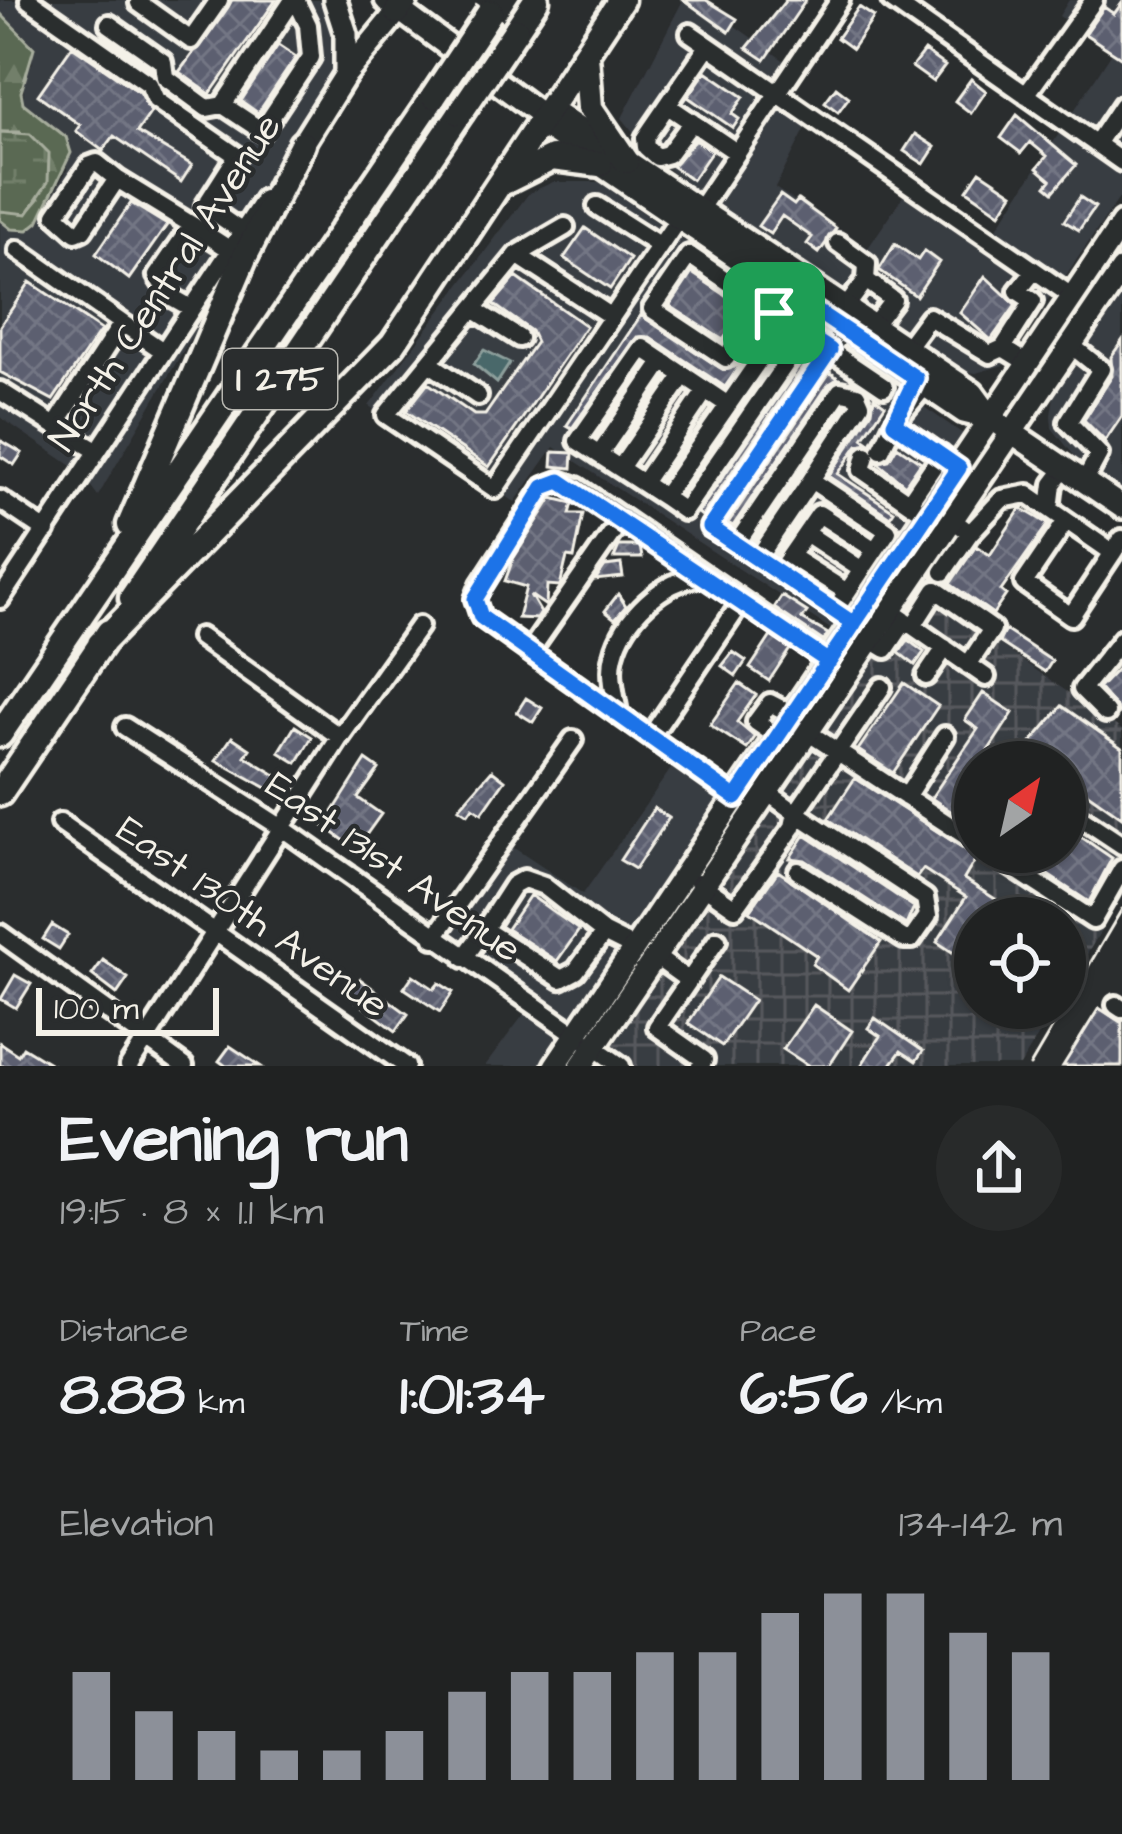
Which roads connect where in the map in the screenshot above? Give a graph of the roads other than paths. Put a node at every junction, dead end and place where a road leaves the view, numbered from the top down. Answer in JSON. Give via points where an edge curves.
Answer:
{"nodes":[{"id":1,"x":29,"y":0,"type":"edge"},
{"id":2,"x":219,"y":0,"type":"edge"},
{"id":3,"x":294,"y":0,"type":"edge"},
{"id":4,"x":335,"y":0,"type":"edge"},
{"id":5,"x":364,"y":0,"type":"edge"},
{"id":6,"x":536,"y":0,"type":"edge"},
{"id":7,"x":621,"y":0,"type":"edge"},
{"id":8,"x":840,"y":0,"type":"edge"},
{"id":9,"x":891,"y":0,"type":"edge"},
{"id":10,"x":1094,"y":0,"type":"edge"},
{"id":11,"x":139,"y":3,"type":"dead end"},
{"id":12,"x":396,"y":4,"type":"edge"},
{"id":13,"x":495,"y":6,"type":"edge"},
{"id":14,"x":109,"y":24,"type":"dead end"},
{"id":15,"x":691,"y":33,"type":"dead end"},
{"id":16,"x":183,"y":34,"type":"junction"},
{"id":17,"x":708,"y":46,"type":"junction"},
{"id":18,"x":586,"y":53,"type":"junction"},
{"id":19,"x":163,"y":62,"type":"junction"},
{"id":20,"x":346,"y":74,"type":"junction"},
{"id":21,"x":775,"y":95,"type":"junction"},
{"id":22,"x":1026,"y":95,"type":"junction"},
{"id":23,"x":223,"y":104,"type":"junction"},
{"id":24,"x":1122,"y":105,"type":"edge"},
{"id":25,"x":668,"y":106,"type":"junction"},
{"id":26,"x":543,"y":116,"type":"junction"},
{"id":27,"x":692,"y":122,"type":"junction"},
{"id":28,"x":302,"y":144,"type":"junction"},
{"id":29,"x":1096,"y":144,"type":"junction"},
{"id":30,"x":736,"y":152,"type":"junction"},
{"id":31,"x":1122,"y":162,"type":"edge"},
{"id":32,"x":613,"y":163,"type":"junction"},
{"id":33,"x":118,"y":179,"type":"dead end"},
{"id":34,"x":499,"y":186,"type":"junction"},
{"id":35,"x":597,"y":206,"type":"dead end"},
{"id":36,"x":689,"y":214,"type":"junction"},
{"id":37,"x":1122,"y":224,"type":"edge"},
{"id":38,"x":192,"y":225,"type":"junction"},
{"id":39,"x":565,"y":227,"type":"dead end"},
{"id":40,"x":241,"y":231,"type":"junction"},
{"id":41,"x":703,"y":234,"type":"junction"},
{"id":42,"x":838,"y":243,"type":"dead end"},
{"id":43,"x":660,"y":247,"type":"junction"},
{"id":44,"x":229,"y":249,"type":"junction"},
{"id":45,"x":18,"y":250,"type":"dead end"},
{"id":46,"x":518,"y":255,"type":"junction"},
{"id":47,"x":689,"y":255,"type":"junction"},
{"id":48,"x":1122,"y":270,"type":"edge"},
{"id":49,"x":1034,"y":271,"type":"junction"},
{"id":50,"x":866,"y":280,"type":"junction"},
{"id":51,"x":776,"y":284,"type":"junction"},
{"id":52,"x":1073,"y":297,"type":"junction"},
{"id":53,"x":762,"y":304,"type":"junction"},
{"id":54,"x":190,"y":308,"type":"junction"},
{"id":55,"x":473,"y":309,"type":"junction"},
{"id":56,"x":1028,"y":309,"type":"junction"},
{"id":57,"x":611,"y":317,"type":"junction"},
{"id":58,"x":845,"y":318,"type":"junction"},
{"id":59,"x":786,"y":321,"type":"junction"},
{"id":60,"x":122,"y":323,"type":"junction"},
{"id":61,"x":874,"y":326,"type":"junction"},
{"id":62,"x":1054,"y":326,"type":"junction"},
{"id":63,"x":806,"y":334,"type":"junction"},
{"id":64,"x":519,"y":338,"type":"dead end"},
{"id":65,"x":1071,"y":345,"type":"junction"},
{"id":66,"x":906,"y":348,"type":"junction"},
{"id":67,"x":1003,"y":348,"type":"junction"},
{"id":68,"x":830,"y":350,"type":"junction"},
{"id":69,"x":163,"y":351,"type":"junction"},
{"id":70,"x":429,"y":362,"type":"junction"},
{"id":71,"x":663,"y":362,"type":"junction"},
{"id":72,"x":1029,"y":364,"type":"junction"},
{"id":73,"x":684,"y":375,"type":"junction"},
{"id":74,"x":921,"y":381,"type":"junction"},
{"id":75,"x":884,"y":387,"type":"dead end"},
{"id":76,"x":706,"y":390,"type":"junction"},
{"id":77,"x":0,"y":391,"type":"edge"},
{"id":78,"x":478,"y":396,"type":"dead end"},
{"id":79,"x":728,"y":405,"type":"junction"},
{"id":80,"x":898,"y":416,"type":"junction"},
{"id":81,"x":992,"y":419,"type":"junction"},
{"id":82,"x":55,"y":425,"type":"junction"},
{"id":83,"x":1012,"y":433,"type":"junction"},
{"id":84,"x":98,"y":451,"type":"junction"},
{"id":85,"x":599,"y":455,"type":"junction"},
{"id":86,"x":950,"y":461,"type":"junction"},
{"id":87,"x":620,"y":468,"type":"junction"},
{"id":88,"x":1065,"y":468,"type":"junction"},
{"id":89,"x":811,"y":480,"type":"junction"},
{"id":90,"x":1084,"y":482,"type":"junction"},
{"id":91,"x":643,"y":483,"type":"junction"},
{"id":92,"x":664,"y":497,"type":"junction"},
{"id":93,"x":0,"y":500,"type":"edge"},
{"id":94,"x":1122,"y":507,"type":"edge"},
{"id":95,"x":918,"y":508,"type":"junction"},
{"id":96,"x":1050,"y":509,"type":"junction"},
{"id":97,"x":684,"y":511,"type":"junction"},
{"id":98,"x":621,"y":520,"type":"junction"},
{"id":99,"x":1066,"y":521,"type":"junction"},
{"id":100,"x":710,"y":527,"type":"junction"},
{"id":101,"x":46,"y":531,"type":"junction"},
{"id":102,"x":806,"y":533,"type":"junction"},
{"id":103,"x":956,"y":534,"type":"junction"},
{"id":104,"x":737,"y":543,"type":"junction"},
{"id":105,"x":1118,"y":546,"type":"edge"},
{"id":106,"x":875,"y":550,"type":"junction"},
{"id":107,"x":790,"y":556,"type":"junction"},
{"id":108,"x":758,"y":558,"type":"junction"},
{"id":109,"x":862,"y":570,"type":"junction"},
{"id":110,"x":110,"y":571,"type":"junction"},
{"id":111,"x":779,"y":572,"type":"junction"},
{"id":112,"x":935,"y":574,"type":"junction"},
{"id":113,"x":701,"y":577,"type":"junction"},
{"id":114,"x":848,"y":592,"type":"junction"},
{"id":115,"x":0,"y":599,"type":"edge"},
{"id":116,"x":740,"y":602,"type":"junction"},
{"id":117,"x":903,"y":619,"type":"junction"},
{"id":118,"x":850,"y":622,"type":"junction"},
{"id":119,"x":419,"y":626,"type":"dead end"},
{"id":120,"x":200,"y":637,"type":"dead end"},
{"id":121,"x":1122,"y":639,"type":"edge"},
{"id":122,"x":100,"y":644,"type":"junction"},
{"id":123,"x":532,"y":648,"type":"junction"},
{"id":124,"x":945,"y":648,"type":"junction"},
{"id":125,"x":829,"y":662,"type":"junction"},
{"id":126,"x":968,"y":665,"type":"junction"},
{"id":127,"x":926,"y":676,"type":"dead end"},
{"id":128,"x":986,"y":677,"type":"dead end"},
{"id":129,"x":881,"y":687,"type":"dead end"},
{"id":130,"x":829,"y":700,"type":"junction"},
{"id":131,"x":618,"y":713,"type":"junction"},
{"id":132,"x":1106,"y":713,"type":"dead end"},
{"id":133,"x":858,"y":720,"type":"junction"},
{"id":134,"x":792,"y":726,"type":"junction"},
{"id":135,"x":125,"y":727,"type":"dead end"},
{"id":136,"x":0,"y":734,"type":"edge"},
{"id":137,"x":340,"y":736,"type":"junction"},
{"id":138,"x":651,"y":736,"type":"junction"},
{"id":139,"x":945,"y":736,"type":"dead end"},
{"id":140,"x":573,"y":740,"type":"dead end"},
{"id":141,"x":837,"y":751,"type":"junction"},
{"id":142,"x":790,"y":759,"type":"junction"},
{"id":143,"x":818,"y":779,"type":"junction"},
{"id":144,"x":0,"y":793,"type":"edge"},
{"id":145,"x":767,"y":793,"type":"junction"},
{"id":146,"x":906,"y":797,"type":"junction"},
{"id":147,"x":736,"y":798,"type":"junction"},
{"id":148,"x":796,"y":812,"type":"junction"},
{"id":149,"x":1086,"y":820,"type":"edge"},
{"id":150,"x":60,"y":823,"type":"dead end"},
{"id":151,"x":282,"y":828,"type":"junction"},
{"id":152,"x":954,"y":828,"type":"edge"},
{"id":153,"x":1122,"y":845,"type":"edge"},
{"id":154,"x":1122,"y":869,"type":"edge"},
{"id":155,"x":798,"y":871,"type":"dead end"},
{"id":156,"x":1025,"y":873,"type":"edge"},
{"id":157,"x":696,"y":881,"type":"junction"},
{"id":158,"x":604,"y":933,"type":"junction"},
{"id":159,"x":0,"y":934,"type":"edge"},
{"id":160,"x":216,"y":935,"type":"junction"},
{"id":161,"x":480,"y":936,"type":"junction"},
{"id":162,"x":434,"y":938,"type":"junction"},
{"id":163,"x":717,"y":940,"type":"dead end"},
{"id":164,"x":646,"y":953,"type":"junction"},
{"id":165,"x":464,"y":958,"type":"junction"},
{"id":166,"x":688,"y":980,"type":"junction"},
{"id":167,"x":146,"y":1041,"type":"junction"},
{"id":168,"x":584,"y":1049,"type":"edge"},
{"id":169,"x":129,"y":1066,"type":"edge"},
{"id":170,"x":184,"y":1066,"type":"edge"},
{"id":171,"x":406,"y":1066,"type":"edge"},
{"id":172,"x":555,"y":1066,"type":"edge"},
{"id":173,"x":622,"y":1066,"type":"edge"},
{"id":174,"x":700,"y":1066,"type":"edge"}],
"edges":[{"from":1,"to":40,"type":"street","via":[[237,156],[205,206]]},
{"from":2,"to":16,"type":"street","via":[[191,40]]},
{"from":3,"to":23,"type":"street"},
{"from":3,"to":23,"type":"street","via":[[308,25],[311,57],[262,131]]},
{"from":4,"to":20,"type":"main road"},
{"from":5,"to":12,"type":"main road"},
{"from":6,"to":122,"type":"highway","number":"I 275","bridge":true},
{"from":7,"to":18,"type":"highway"},
{"from":8,"to":21,"type":"street"},
{"from":9,"to":22,"type":"street"},
{"from":10,"to":22,"type":"street"},
{"from":11,"to":16,"type":"street"},
{"from":12,"to":20,"type":"main road","name":"North Central Avenue"},
{"from":12,"to":26,"type":"main road"},
{"from":13,"to":110,"type":"highway","number":"I 275","bridge":true},
{"from":14,"to":19,"type":"street"},
{"from":15,"to":17,"type":"street"},
{"from":16,"to":19,"type":"street"},
{"from":17,"to":21,"type":"street"},
{"from":17,"to":25,"type":"street"},
{"from":18,"to":26,"type":"highway"},
{"from":18,"to":32,"type":"highway","via":[[590,108]]},
{"from":19,"to":23,"type":"street","via":[[165,77],[207,108]]},
{"from":20,"to":28,"type":"main road","name":"North Central Avenue"},
{"from":21,"to":30,"type":"street"},
{"from":21,"to":49,"type":"street"},
{"from":22,"to":29,"type":"street"},
{"from":24,"to":29,"type":"street"},
{"from":25,"to":27,"type":"street"},
{"from":25,"to":27,"type":"street","via":[[645,138],[657,157]]},
{"from":26,"to":32,"type":"main road","via":[[558,115]]},
{"from":26,"to":34,"type":"highway"},
{"from":27,"to":30,"type":"street"},
{"from":28,"to":40,"type":"street","name":"North Central Avenue"},
{"from":28,"to":110,"type":"highway","via":[[244,258]]},
{"from":29,"to":31,"type":"street"},
{"from":30,"to":36,"type":"street"},
{"from":32,"to":34,"type":"highway","via":[[552,158]]},
{"from":32,"to":36,"type":"main road"},
{"from":33,"to":38,"type":"street"},
{"from":34,"to":122,"type":"highway","via":[[376,364]]},
{"from":35,"to":43,"type":"street"},
{"from":36,"to":41,"type":"main road"},
{"from":36,"to":43,"type":"street"},
{"from":36,"to":58,"type":"main road"},
{"from":37,"to":52,"type":"main road"},
{"from":38,"to":44,"type":"street"},
{"from":38,"to":54,"type":"street","via":[[157,276]]},
{"from":39,"to":46,"type":"street"},
{"from":40,"to":44,"type":"street","name":"North Central Avenue"},
{"from":41,"to":47,"type":"street"},
{"from":41,"to":51,"type":"main road"},
{"from":42,"to":50,"type":"street","via":[[867,264]]},
{"from":43,"to":57,"type":"street"},
{"from":44,"to":54,"type":"street","name":"North Central Avenue"},
{"from":45,"to":60,"type":"street"},
{"from":46,"to":55,"type":"street"},
{"from":46,"to":57,"type":"street"},
{"from":47,"to":53,"type":"street"},
{"from":47,"to":53,"type":"street","via":[[652,309],[726,358]]},
{"from":48,"to":65,"type":"main road"},
{"from":49,"to":52,"type":"street"},
{"from":49,"to":56,"type":"street","via":[[1018,292],[1033,302]]},
{"from":50,"to":58,"type":"street"},
{"from":50,"to":61,"type":"street","via":[[893,300]]},
{"from":51,"to":53,"type":"street"},
{"from":51,"to":58,"type":"main road"},
{"from":52,"to":62,"type":"main road"},
{"from":53,"to":59,"type":"street"},
{"from":54,"to":69,"type":"street","name":"North Central Avenue"},
{"from":55,"to":64,"type":"street"},
{"from":55,"to":70,"type":"street"},
{"from":56,"to":62,"type":"street"},
{"from":56,"to":67,"type":"street"},
{"from":57,"to":70,"type":"street","via":[[495,489],[386,415]]},
{"from":58,"to":61,"type":"main road"},
{"from":58,"to":68,"type":"street"},
{"from":58,"to":74,"type":"main road"},
{"from":59,"to":63,"type":"street"},
{"from":59,"to":79,"type":"street"},
{"from":60,"to":69,"type":"street"},
{"from":60,"to":82,"type":"street"},
{"from":61,"to":66,"type":"main road"},
{"from":62,"to":72,"type":"main road"},
{"from":63,"to":68,"type":"street"},
{"from":63,"to":97,"type":"street"},
{"from":65,"to":83,"type":"main road"},
{"from":65,"to":90,"type":"street","via":[[1101,369],[1068,422],[1099,454]]},
{"from":66,"to":67,"type":"street","via":[[929,317],[990,354]]},
{"from":66,"to":81,"type":"main road","via":[[973,393]]},
{"from":67,"to":72,"type":"street"},
{"from":68,"to":75,"type":"street"},
{"from":68,"to":100,"type":"street"},
{"from":69,"to":84,"type":"street","name":"North Central Avenue"},
{"from":70,"to":78,"type":"street"},
{"from":71,"to":73,"type":"street"},
{"from":71,"to":85,"type":"street"},
{"from":71,"to":85,"type":"street","via":[[643,348],[578,441]]},
{"from":72,"to":81,"type":"main road"},
{"from":73,"to":76,"type":"street"},
{"from":73,"to":87,"type":"street"},
{"from":74,"to":80,"type":"street","via":[[901,400]]},
{"from":74,"to":81,"type":"main road","via":[[967,413]]},
{"from":76,"to":79,"type":"street"},
{"from":76,"to":91,"type":"street"},
{"from":77,"to":82,"type":"street"},
{"from":79,"to":92,"type":"street"},
{"from":80,"to":86,"type":"street"},
{"from":80,"to":95,"type":"street","via":[[862,470]]},
{"from":81,"to":83,"type":"main road"},
{"from":81,"to":86,"type":"main road"},
{"from":82,"to":84,"type":"street"},
{"from":83,"to":88,"type":"main road"},
{"from":83,"to":103,"type":"main road"},
{"from":84,"to":101,"type":"street","name":"North Central Avenue"},
{"from":85,"to":87,"type":"street"},
{"from":86,"to":95,"type":"main road"},
{"from":87,"to":91,"type":"street"},
{"from":88,"to":90,"type":"main road"},
{"from":88,"to":96,"type":"street"},
{"from":89,"to":104,"type":"street","via":[[861,404],[857,395],[841,392]]},
{"from":89,"to":106,"type":"street","via":[[888,531]]},
{"from":89,"to":108,"type":"street"},
{"from":90,"to":94,"type":"main road"},
{"from":91,"to":92,"type":"street"},
{"from":92,"to":97,"type":"street"},
{"from":93,"to":101,"type":"street"},
{"from":95,"to":118,"type":"main road"},
{"from":96,"to":99,"type":"street"},
{"from":96,"to":103,"type":"street","via":[[1028,494],[1002,500]]},
{"from":97,"to":100,"type":"street"},
{"from":98,"to":113,"type":"street"},
{"from":98,"to":123,"type":"street"},
{"from":98,"to":123,"type":"street","via":[[560,481],[544,487],[475,599],[481,617]]},
{"from":99,"to":105,"type":"street"},
{"from":99,"to":105,"type":"street","via":[[1024,583],[1071,616]]},
{"from":100,"to":104,"type":"street"},
{"from":101,"to":115,"type":"street","name":"North Central Avenue"},
{"from":102,"to":106,"type":"street","via":[[819,514]]},
{"from":102,"to":107,"type":"street"},
{"from":102,"to":109,"type":"street"},
{"from":103,"to":112,"type":"main road"},
{"from":104,"to":108,"type":"street"},
{"from":106,"to":109,"type":"street"},
{"from":107,"to":111,"type":"street"},
{"from":107,"to":114,"type":"street"},
{"from":108,"to":111,"type":"street"},
{"from":109,"to":114,"type":"street"},
{"from":110,"to":136,"type":"highway","number":"I 275"},
{"from":111,"to":118,"type":"street"},
{"from":112,"to":117,"type":"main road"},
{"from":112,"to":117,"type":"street"},
{"from":112,"to":126,"type":"street","via":[[992,629]]},
{"from":113,"to":116,"type":"street"},
{"from":113,"to":131,"type":"street","via":[[668,584],[631,621],[614,655]]},
{"from":114,"to":118,"type":"street"},
{"from":116,"to":125,"type":"street"},
{"from":116,"to":138,"type":"street"},
{"from":117,"to":118,"type":"main road"},
{"from":117,"to":124,"type":"street"},
{"from":118,"to":125,"type":"main road"},
{"from":118,"to":130,"type":"main road"},
{"from":119,"to":137,"type":"street"},
{"from":120,"to":137,"type":"street"},
{"from":121,"to":132,"type":"street","via":[[1082,689]]},
{"from":122,"to":144,"type":"highway","number":"I 275"},
{"from":123,"to":131,"type":"street"},
{"from":124,"to":126,"type":"street"},
{"from":124,"to":127,"type":"street"},
{"from":125,"to":134,"type":"main road"},
{"from":126,"to":128,"type":"street"},
{"from":129,"to":133,"type":"street"},
{"from":130,"to":133,"type":"street"},
{"from":130,"to":134,"type":"main road"},
{"from":131,"to":138,"type":"street"},
{"from":133,"to":141,"type":"street"},
{"from":134,"to":141,"type":"street"},
{"from":134,"to":142,"type":"main road"},
{"from":134,"to":147,"type":"main road"},
{"from":135,"to":151,"type":"street","name":"East 131st Avenue"},
{"from":137,"to":151,"type":"street"},
{"from":138,"to":147,"type":"street"},
{"from":139,"to":146,"type":"street"},
{"from":140,"to":162,"type":"street"},
{"from":141,"to":143,"type":"street"},
{"from":141,"to":146,"type":"street"},
{"from":142,"to":143,"type":"street"},
{"from":142,"to":145,"type":"main road"},
{"from":143,"to":148,"type":"street"},
{"from":145,"to":148,"type":"street"},
{"from":145,"to":157,"type":"main road"},
{"from":146,"to":152,"type":"street"},
{"from":147,"to":157,"type":"main road"},
{"from":148,"to":155,"type":"street","via":[[925,898],[928,916],[904,939]]},
{"from":148,"to":157,"type":"street","via":[[735,908]]},
{"from":149,"to":153,"type":"street"},
{"from":150,"to":160,"type":"street","name":"East 130th Avenue"},
{"from":151,"to":160,"type":"street"},
{"from":151,"to":162,"type":"street","name":"East 131st Avenue"},
{"from":154,"to":156,"type":"street","via":[[1093,920]]},
{"from":157,"to":164,"type":"main road"},
{"from":158,"to":161,"type":"street","via":[[561,979],[503,939]]},
{"from":158,"to":161,"type":"street","via":[[524,879]]},
{"from":158,"to":164,"type":"street"},
{"from":159,"to":167,"type":"street"},
{"from":160,"to":167,"type":"street"},
{"from":160,"to":171,"type":"street","name":"East 130th Avenue"},
{"from":161,"to":165,"type":"street"},
{"from":162,"to":165,"type":"street","name":"East 131st Avenue"},
{"from":163,"to":166,"type":"street"},
{"from":164,"to":166,"type":"street"},
{"from":164,"to":168,"type":"main road"},
{"from":165,"to":168,"type":"street","name":"East 131st Avenue"},
{"from":166,"to":174,"type":"street","via":[[657,1027],[704,1060]]},
{"from":167,"to":169,"type":"street"},
{"from":167,"to":170,"type":"street"},
{"from":168,"to":172,"type":"main road"},
{"from":168,"to":173,"type":"street","name":"East 131st Avenue"}]}
